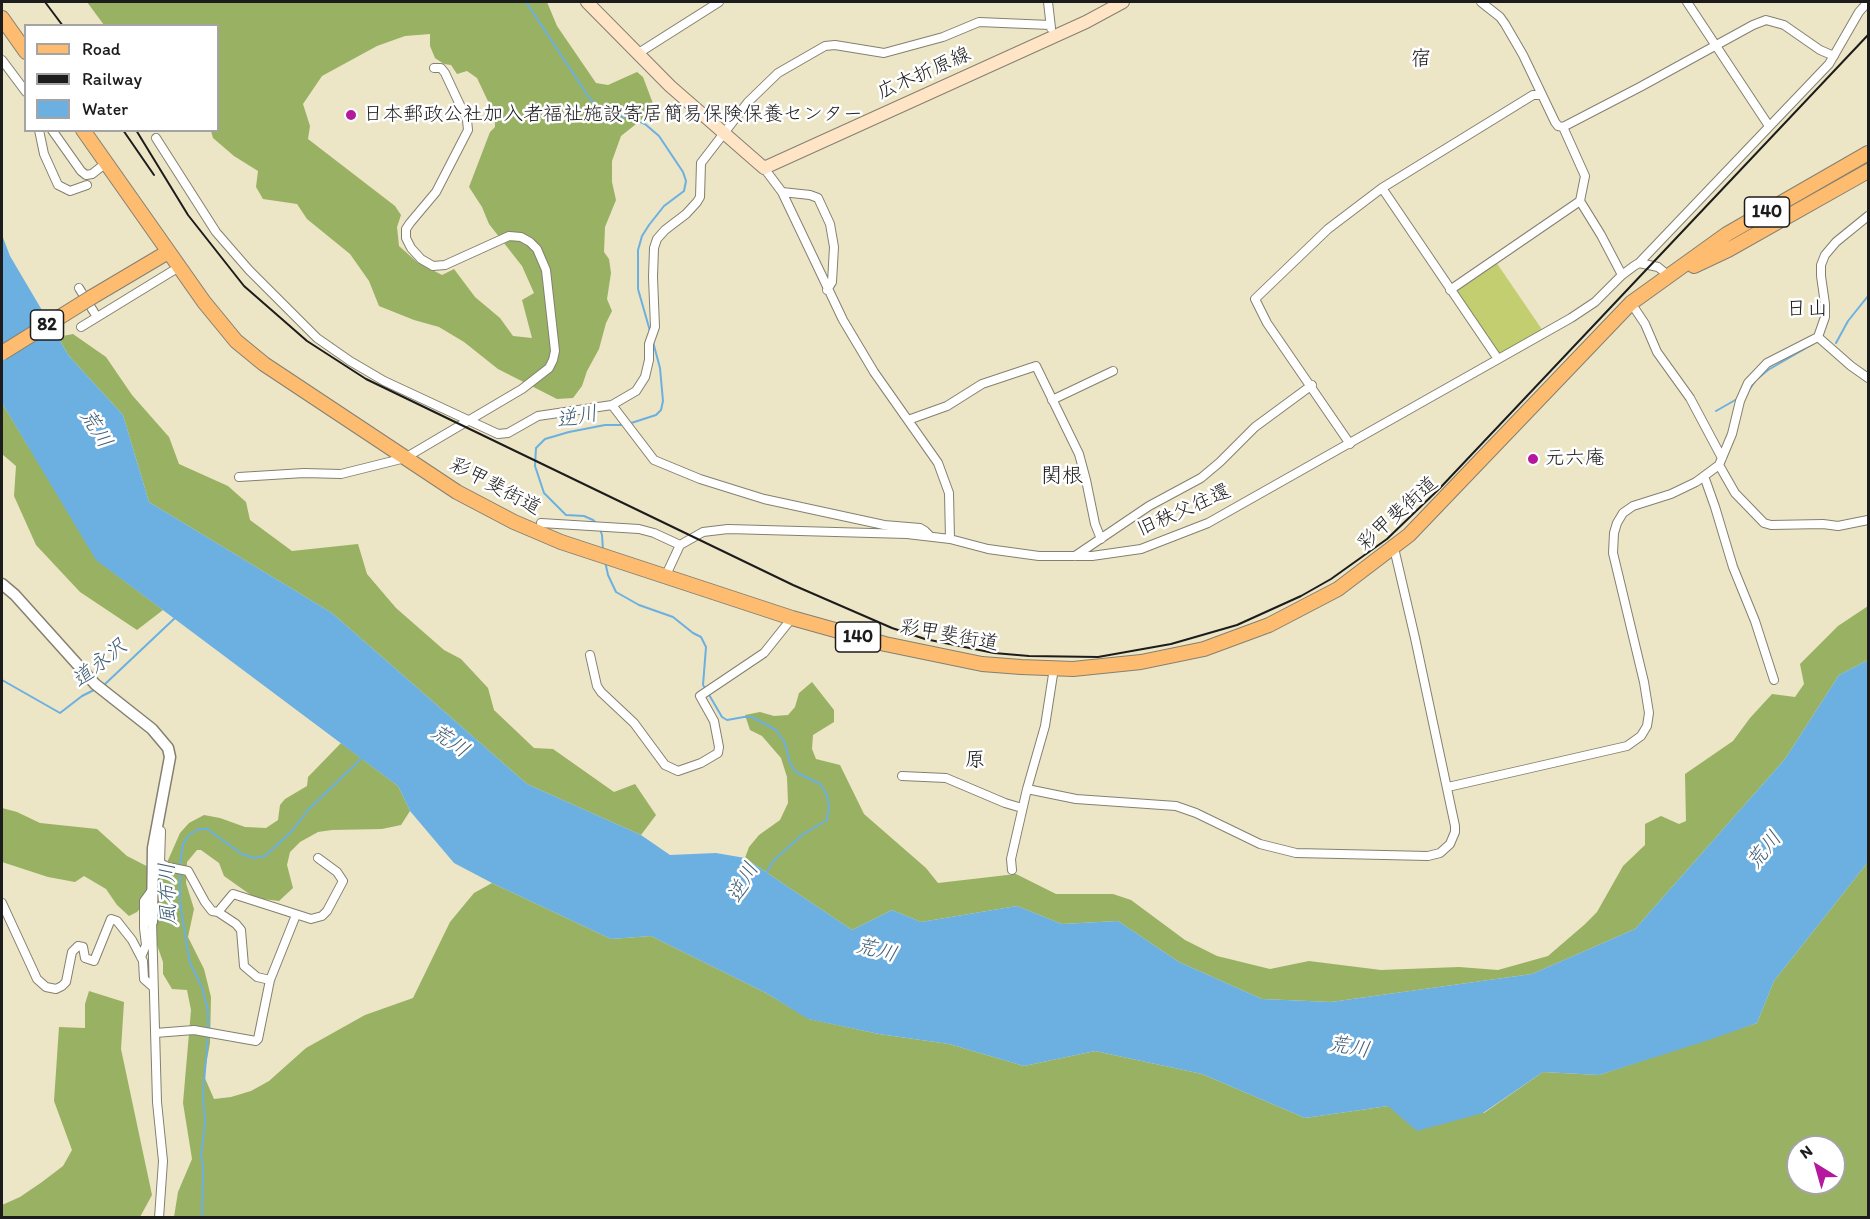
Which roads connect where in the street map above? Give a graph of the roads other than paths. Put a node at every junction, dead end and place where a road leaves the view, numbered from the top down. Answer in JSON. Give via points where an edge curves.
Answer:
{"nodes":[{"id":1,"x":587,"y":2,"type":"edge"},
{"id":2,"x":719,"y":2,"type":"edge"},
{"id":3,"x":1048,"y":2,"type":"edge"},
{"id":4,"x":1123,"y":2,"type":"edge"},
{"id":5,"x":1481,"y":2,"type":"edge"},
{"id":6,"x":1687,"y":2,"type":"edge"},
{"id":7,"x":1868,"y":2,"type":"edge"},
{"id":8,"x":2,"y":18,"type":"edge"},
{"id":9,"x":1052,"y":31,"type":"junction"},
{"id":10,"x":1715,"y":46,"type":"junction"},
{"id":11,"x":24,"y":49,"type":"edge"},
{"id":12,"x":637,"y":54,"type":"junction"},
{"id":13,"x":1834,"y":56,"type":"junction"},
{"id":14,"x":2,"y":60,"type":"edge"},
{"id":15,"x":434,"y":68,"type":"dead end"},
{"id":16,"x":24,"y":89,"type":"edge"},
{"id":17,"x":1542,"y":95,"type":"junction"},
{"id":18,"x":1769,"y":126,"type":"junction"},
{"id":19,"x":1563,"y":127,"type":"junction"},
{"id":20,"x":39,"y":132,"type":"edge"},
{"id":21,"x":53,"y":132,"type":"edge"},
{"id":22,"x":84,"y":132,"type":"edge"},
{"id":23,"x":725,"y":133,"type":"junction"},
{"id":24,"x":156,"y":138,"type":"dead end"},
{"id":25,"x":1869,"y":153,"type":"edge"},
{"id":26,"x":106,"y":164,"type":"junction"},
{"id":27,"x":764,"y":168,"type":"junction"},
{"id":28,"x":1869,"y":171,"type":"edge"},
{"id":29,"x":87,"y":185,"type":"dead end"},
{"id":30,"x":1382,"y":188,"type":"junction"},
{"id":31,"x":782,"y":192,"type":"junction"},
{"id":32,"x":1580,"y":201,"type":"junction"},
{"id":33,"x":1869,"y":216,"type":"edge"},
{"id":34,"x":168,"y":252,"type":"junction"},
{"id":35,"x":1639,"y":263,"type":"junction"},
{"id":36,"x":179,"y":267,"type":"junction"},
{"id":37,"x":1622,"y":275,"type":"junction"},
{"id":38,"x":1669,"y":276,"type":"junction"},
{"id":39,"x":79,"y":288,"type":"dead end"},
{"id":40,"x":827,"y":290,"type":"junction"},
{"id":41,"x":1450,"y":290,"type":"junction"},
{"id":42,"x":1631,"y":303,"type":"junction"},
{"id":43,"x":97,"y":317,"type":"junction"},
{"id":44,"x":81,"y":327,"type":"dead end"},
{"id":45,"x":1818,"y":337,"type":"junction"},
{"id":46,"x":2,"y":353,"type":"edge"},
{"id":47,"x":1498,"y":359,"type":"junction"},
{"id":48,"x":1113,"y":371,"type":"dead end"},
{"id":49,"x":1869,"y":378,"type":"edge"},
{"id":50,"x":1312,"y":386,"type":"junction"},
{"id":51,"x":1052,"y":400,"type":"junction"},
{"id":52,"x":612,"y":405,"type":"junction"},
{"id":53,"x":468,"y":420,"type":"junction"},
{"id":54,"x":908,"y":420,"type":"junction"},
{"id":55,"x":1350,"y":444,"type":"junction"},
{"id":56,"x":405,"y":458,"type":"junction"},
{"id":57,"x":1720,"y":461,"type":"junction"},
{"id":58,"x":239,"y":477,"type":"dead end"},
{"id":59,"x":1704,"y":477,"type":"junction"},
{"id":60,"x":1869,"y":520,"type":"edge"},
{"id":61,"x":541,"y":523,"type":"dead end"},
{"id":62,"x":930,"y":536,"type":"junction"},
{"id":63,"x":950,"y":539,"type":"junction"},
{"id":64,"x":1101,"y":539,"type":"junction"},
{"id":65,"x":680,"y":546,"type":"junction"},
{"id":66,"x":1394,"y":548,"type":"junction"},
{"id":67,"x":1074,"y":556,"type":"junction"},
{"id":68,"x":666,"y":575,"type":"junction"},
{"id":69,"x":2,"y":584,"type":"edge"},
{"id":70,"x":792,"y":618,"type":"junction"},
{"id":71,"x":590,"y":655,"type":"dead end"},
{"id":72,"x":1054,"y":668,"type":"junction"},
{"id":73,"x":1774,"y":680,"type":"dead end"},
{"id":74,"x":902,"y":776,"type":"dead end"},
{"id":75,"x":1448,"y":787,"type":"junction"},
{"id":76,"x":1027,"y":789,"type":"junction"},
{"id":77,"x":1022,"y":808,"type":"junction"},
{"id":78,"x":158,"y":817,"type":"junction"},
{"id":79,"x":318,"y":858,"type":"dead end"},
{"id":80,"x":160,"y":863,"type":"junction"},
{"id":81,"x":1012,"y":870,"type":"dead end"},
{"id":82,"x":152,"y":878,"type":"junction"},
{"id":83,"x":152,"y":890,"type":"junction"},
{"id":84,"x":2,"y":903,"type":"edge"},
{"id":85,"x":218,"y":912,"type":"junction"},
{"id":86,"x":296,"y":915,"type":"junction"},
{"id":87,"x":152,"y":921,"type":"joint"},
{"id":88,"x":141,"y":957,"type":"junction"},
{"id":89,"x":270,"y":980,"type":"junction"},
{"id":90,"x":153,"y":987,"type":"junction"},
{"id":91,"x":155,"y":1033,"type":"junction"},
{"id":92,"x":159,"y":1218,"type":"edge"}],
"edges":[{"from":1,"to":12,"type":"main road"},
{"from":2,"to":12,"type":"street"},
{"from":3,"to":9,"type":"street"},
{"from":4,"to":9,"type":"main road","name":"広木折原線","via":[[1086,22]]},
{"from":5,"to":17,"type":"street","via":[[1505,24]]},
{"from":6,"to":10,"type":"street"},
{"from":7,"to":13,"type":"street","name":"旧秩父往還"},
{"from":8,"to":11,"type":"main road"},
{"from":9,"to":23,"type":"street","via":[[978,22],[943,37],[884,53],[825,46],[778,73],[748,102]]},
{"from":9,"to":27,"type":"main road","name":"広木折原線"},
{"from":10,"to":13,"type":"street","via":[[1766,20],[1784,25]]},
{"from":10,"to":18,"type":"street"},
{"from":10,"to":19,"type":"street"},
{"from":12,"to":23,"type":"main road"},
{"from":13,"to":18,"type":"street","name":"旧秩父往還"},
{"from":14,"to":16,"type":"street"},
{"from":15,"to":53,"type":"street","via":[[445,73],[468,130],[436,192],[406,229],[406,238],[411,248],[433,266],[445,266],[509,236],[530,242],[546,270],[555,351],[549,368],[539,377]]},
{"from":17,"to":19,"type":"street","via":[[1555,122]]},
{"from":17,"to":30,"type":"street","via":[[1533,95]]},
{"from":18,"to":35,"type":"street","name":"旧秩父往還"},
{"from":19,"to":32,"type":"street","via":[[1585,176]]},
{"from":20,"to":29,"type":"street","via":[[58,185],[70,191]]},
{"from":21,"to":26,"type":"street","via":[[86,175]]},
{"from":22,"to":26,"type":"main road","name":"彩甲斐街道","number":"140"},
{"from":23,"to":27,"type":"main road"},
{"from":23,"to":52,"type":"street","via":[[701,163],[697,202],[657,239],[653,277],[655,327],[645,377],[636,391]]},
{"from":24,"to":53,"type":"street","via":[[216,232],[302,325],[384,381]]},
{"from":25,"to":38,"type":"main road","name":"彩甲斐街道","number":"140","via":[[1727,234]]},
{"from":26,"to":34,"type":"main road","name":"彩甲斐街道","number":"140"},
{"from":27,"to":31,"type":"street"},
{"from":28,"to":38,"type":"main road","name":"彩甲斐街道","number":"140","via":[[1728,250]]},
{"from":30,"to":41,"type":"street"},
{"from":30,"to":50,"type":"street","via":[[1328,229],[1255,299]]},
{"from":31,"to":40,"type":"street"},
{"from":31,"to":40,"type":"street","via":[[818,198],[830,224],[834,247],[832,282]]},
{"from":32,"to":37,"type":"street"},
{"from":32,"to":41,"type":"street"},
{"from":33,"to":45,"type":"street","via":[[1825,255],[1821,265],[1824,317]]},
{"from":34,"to":36,"type":"main road","name":"彩甲斐街道","number":"140"},
{"from":34,"to":46,"type":"main road","number":"82","bridge":true},
{"from":35,"to":37,"type":"street","name":"旧秩父往還"},
{"from":35,"to":38,"type":"street","via":[[1658,267]]},
{"from":36,"to":43,"type":"street"},
{"from":36,"to":56,"type":"main road","name":"彩甲斐街道","number":"140","via":[[224,328],[248,351]]},
{"from":37,"to":47,"type":"street","name":"旧秩父往還","via":[[1595,302]]},
{"from":38,"to":42,"type":"main road","name":"彩甲斐街道","number":"140"},
{"from":39,"to":43,"type":"street"},
{"from":40,"to":54,"type":"street","via":[[874,372]]},
{"from":41,"to":47,"type":"street"},
{"from":42,"to":57,"type":"street","via":[[1657,352],[1690,398]]},
{"from":42,"to":66,"type":"main road","name":"彩甲斐街道","number":"140"},
{"from":43,"to":44,"type":"street"},
{"from":45,"to":49,"type":"street"},
{"from":45,"to":57,"type":"street","via":[[1767,363],[1753,377],[1744,391]]},
{"from":47,"to":55,"type":"street","name":"旧秩父往還"},
{"from":48,"to":51,"type":"street"},
{"from":50,"to":55,"type":"street"},
{"from":50,"to":64,"type":"street","via":[[1255,427],[1201,477]]},
{"from":51,"to":54,"type":"street","via":[[1036,366],[982,384],[946,405]]},
{"from":51,"to":64,"type":"street","via":[[1083,468]]},
{"from":52,"to":53,"type":"street","via":[[538,416],[502,434]]},
{"from":52,"to":62,"type":"street","via":[[654,460],[700,479],[764,499],[884,525],[920,528]]},
{"from":53,"to":56,"type":"street"},
{"from":54,"to":63,"type":"street","via":[[944,475],[949,493]]},
{"from":55,"to":67,"type":"street","name":"旧秩父往還","via":[[1183,534],[1141,549]]},
{"from":56,"to":58,"type":"street","via":[[341,474]]},
{"from":56,"to":68,"type":"main road","name":"彩甲斐街道","number":"140","via":[[514,522],[561,542]]},
{"from":57,"to":59,"type":"street"},
{"from":57,"to":60,"type":"street","via":[[1735,493],[1764,524],[1838,526]]},
{"from":59,"to":73,"type":"street"},
{"from":59,"to":75,"type":"street","via":[[1671,494],[1633,506],[1623,513],[1614,533],[1613,553],[1649,713],[1641,736],[1627,746]]},
{"from":61,"to":65,"type":"street","via":[[639,529]]},
{"from":62,"to":63,"type":"street","name":"旧秩父往還"},
{"from":62,"to":65,"type":"street","name":"旧秩父往還","via":[[728,529],[703,532]]},
{"from":63,"to":67,"type":"street","name":"旧秩父往還","via":[[1039,556]]},
{"from":64,"to":67,"type":"street"},
{"from":65,"to":68,"type":"street"},
{"from":66,"to":72,"type":"main road","name":"彩甲斐街道","number":"140","via":[[1338,589],[1269,626],[1230,640],[1141,662]]},
{"from":66,"to":75,"type":"street"},
{"from":68,"to":70,"type":"main road","name":"彩甲斐街道","number":"140"},
{"from":69,"to":78,"type":"street","via":[[95,684],[163,741],[170,757]]},
{"from":70,"to":71,"type":"street","via":[[764,653],[700,696],[714,721],[718,753],[678,771],[665,765],[634,723],[601,692]]},
{"from":70,"to":72,"type":"main road","name":"彩甲斐街道","number":"140","via":[[946,663]]},
{"from":72,"to":76,"type":"street","via":[[1045,726]]},
{"from":74,"to":77,"type":"street","via":[[946,778]]},
{"from":75,"to":76,"type":"street","via":[[1455,832],[1444,850],[1428,856],[1296,853],[1260,844],[1176,806],[1076,799]]},
{"from":76,"to":77,"type":"street"},
{"from":77,"to":81,"type":"street"},
{"from":78,"to":80,"type":"street","via":[[162,823]]},
{"from":78,"to":82,"type":"street"},
{"from":79,"to":86,"type":"street","via":[[343,880],[322,916],[311,919]]},
{"from":80,"to":82,"type":"street"},
{"from":80,"to":85,"type":"street","via":[[188,871],[205,902]]},
{"from":82,"to":83,"type":"street"},
{"from":83,"to":87,"type":"street"},
{"from":83,"to":88,"type":"street","via":[[144,901],[146,945]]},
{"from":84,"to":88,"type":"street","via":[[37,979],[46,987],[56,989],[66,982],[72,952],[78,946],[83,947],[85,958],[94,961],[111,919],[124,927]]},
{"from":85,"to":86,"type":"street","via":[[233,894]]},
{"from":85,"to":89,"type":"street","via":[[241,930],[244,966],[257,977]]},
{"from":86,"to":89,"type":"street"},
{"from":87,"to":90,"type":"street"},
{"from":88,"to":90,"type":"street","via":[[144,979]]},
{"from":89,"to":91,"type":"street","via":[[256,1041],[194,1030]]},
{"from":90,"to":91,"type":"street"},
{"from":91,"to":92,"type":"street","via":[[163,1161]]}]}
